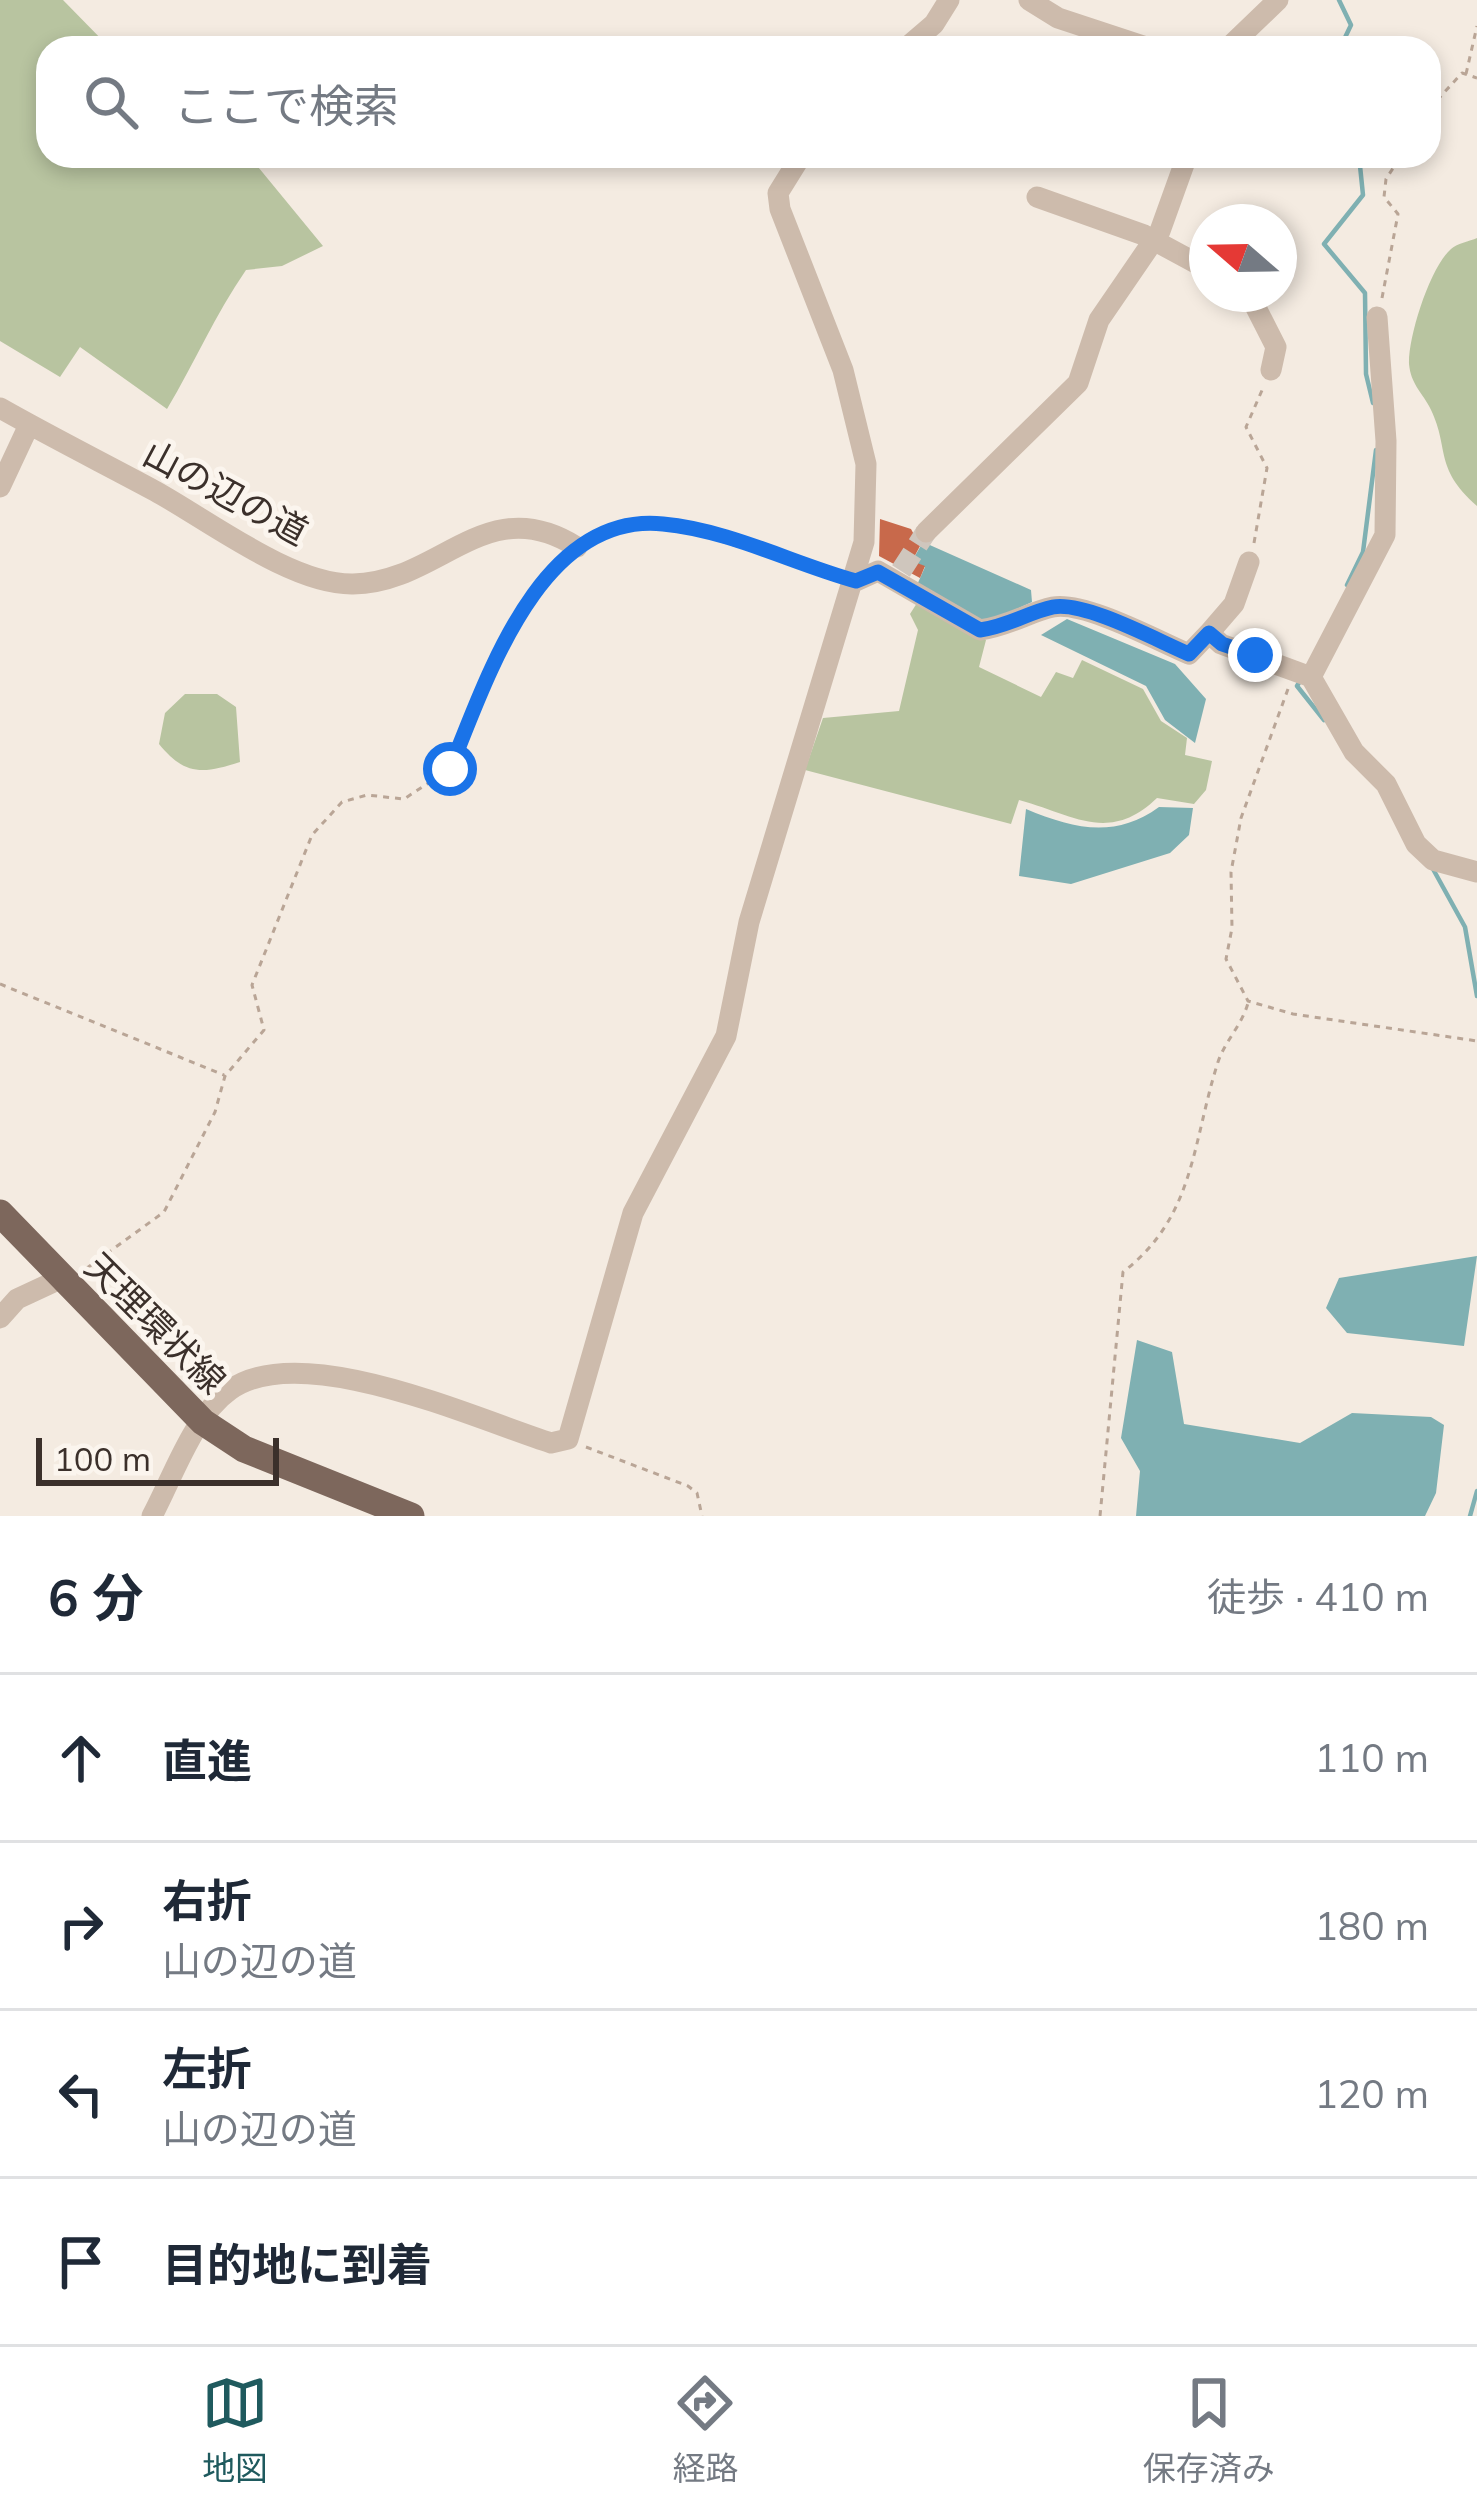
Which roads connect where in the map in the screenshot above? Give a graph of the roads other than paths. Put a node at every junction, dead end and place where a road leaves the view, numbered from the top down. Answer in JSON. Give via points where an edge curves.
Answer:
{"nodes":[{"id":1,"x":949,"y":0,"type":"edge"},
{"id":2,"x":1029,"y":0,"type":"edge"},
{"id":3,"x":1278,"y":0,"type":"edge"},
{"id":4,"x":920,"y":36,"type":"edge"},
{"id":5,"x":1113,"y":36,"type":"edge"},
{"id":6,"x":1240,"y":36,"type":"edge"},
{"id":7,"x":794,"y":168,"type":"edge"},
{"id":8,"x":1182,"y":168,"type":"edge"},
{"id":9,"x":1037,"y":197,"type":"dead end"},
{"id":10,"x":1154,"y":242,"type":"junction"},
{"id":11,"x":1189,"y":260,"type":"edge"},
{"id":12,"x":1259,"y":312,"type":"edge"},
{"id":13,"x":1376,"y":316,"type":"road end"},
{"id":14,"x":1271,"y":370,"type":"road end"},
{"id":15,"x":0,"y":408,"type":"edge"},
{"id":16,"x":29,"y":425,"type":"junction"},
{"id":17,"x":0,"y":487,"type":"edge"},
{"id":18,"x":926,"y":532,"type":"tunnel mouth"},
{"id":19,"x":577,"y":547,"type":"road end"},
{"id":20,"x":1249,"y":562,"type":"road end"},
{"id":21,"x":856,"y":581,"type":"junction"},
{"id":22,"x":1209,"y":633,"type":"junction"},
{"id":23,"x":1302,"y":673,"type":"junction"},
{"id":24,"x":1477,"y":872,"type":"edge"},
{"id":25,"x":0,"y":1213,"type":"edge"},
{"id":26,"x":60,"y":1279,"type":"junction"},
{"id":27,"x":0,"y":1318,"type":"edge"},
{"id":28,"x":202,"y":1422,"type":"junction"},
{"id":29,"x":152,"y":1516,"type":"edge"},
{"id":30,"x":411,"y":1516,"type":"edge"}],
"edges":[{"from":1,"to":4,"type":"street"},
{"from":2,"to":5,"type":"street"},
{"from":3,"to":6,"type":"street"},
{"from":7,"to":21,"type":"street","via":[[778,193],[780,209],[843,370],[866,464]]},
{"from":8,"to":10,"type":"street"},
{"from":9,"to":10,"type":"street"},
{"from":10,"to":11,"type":"street"},
{"from":10,"to":18,"type":"street","via":[[1099,320],[1078,383]]},
{"from":12,"to":14,"type":"street","via":[[1276,347]]},
{"from":13,"to":23,"type":"street","via":[[1385,535]]},
{"from":15,"to":16,"type":"street","name":"山の辺の道"},
{"from":16,"to":17,"type":"street"},
{"from":16,"to":19,"type":"street","name":"山の辺の道","via":[[262,554],[332,583],[364,584],[514,524]]},
{"from":20,"to":22,"type":"street","via":[[1234,604]]},
{"from":21,"to":22,"type":"street","via":[[898,574],[980,630],[1054,607],[1189,654]]},
{"from":21,"to":28,"type":"street","via":[[749,922],[726,1036],[632,1213],[568,1439],[551,1443],[307,1369],[278,1370],[229,1390]]},
{"from":22,"to":23,"type":"street"},
{"from":23,"to":24,"type":"street","via":[[1354,752],[1386,784],[1416,844],[1433,860]]},
{"from":25,"to":26,"type":"main road","name":"天理環状線"},
{"from":26,"to":27,"type":"street","via":[[17,1299]]},
{"from":26,"to":28,"type":"main road","name":"天理環状線"},
{"from":28,"to":29,"type":"street"},
{"from":28,"to":30,"type":"main road","name":"天理環状線","via":[[244,1449]]}]}
